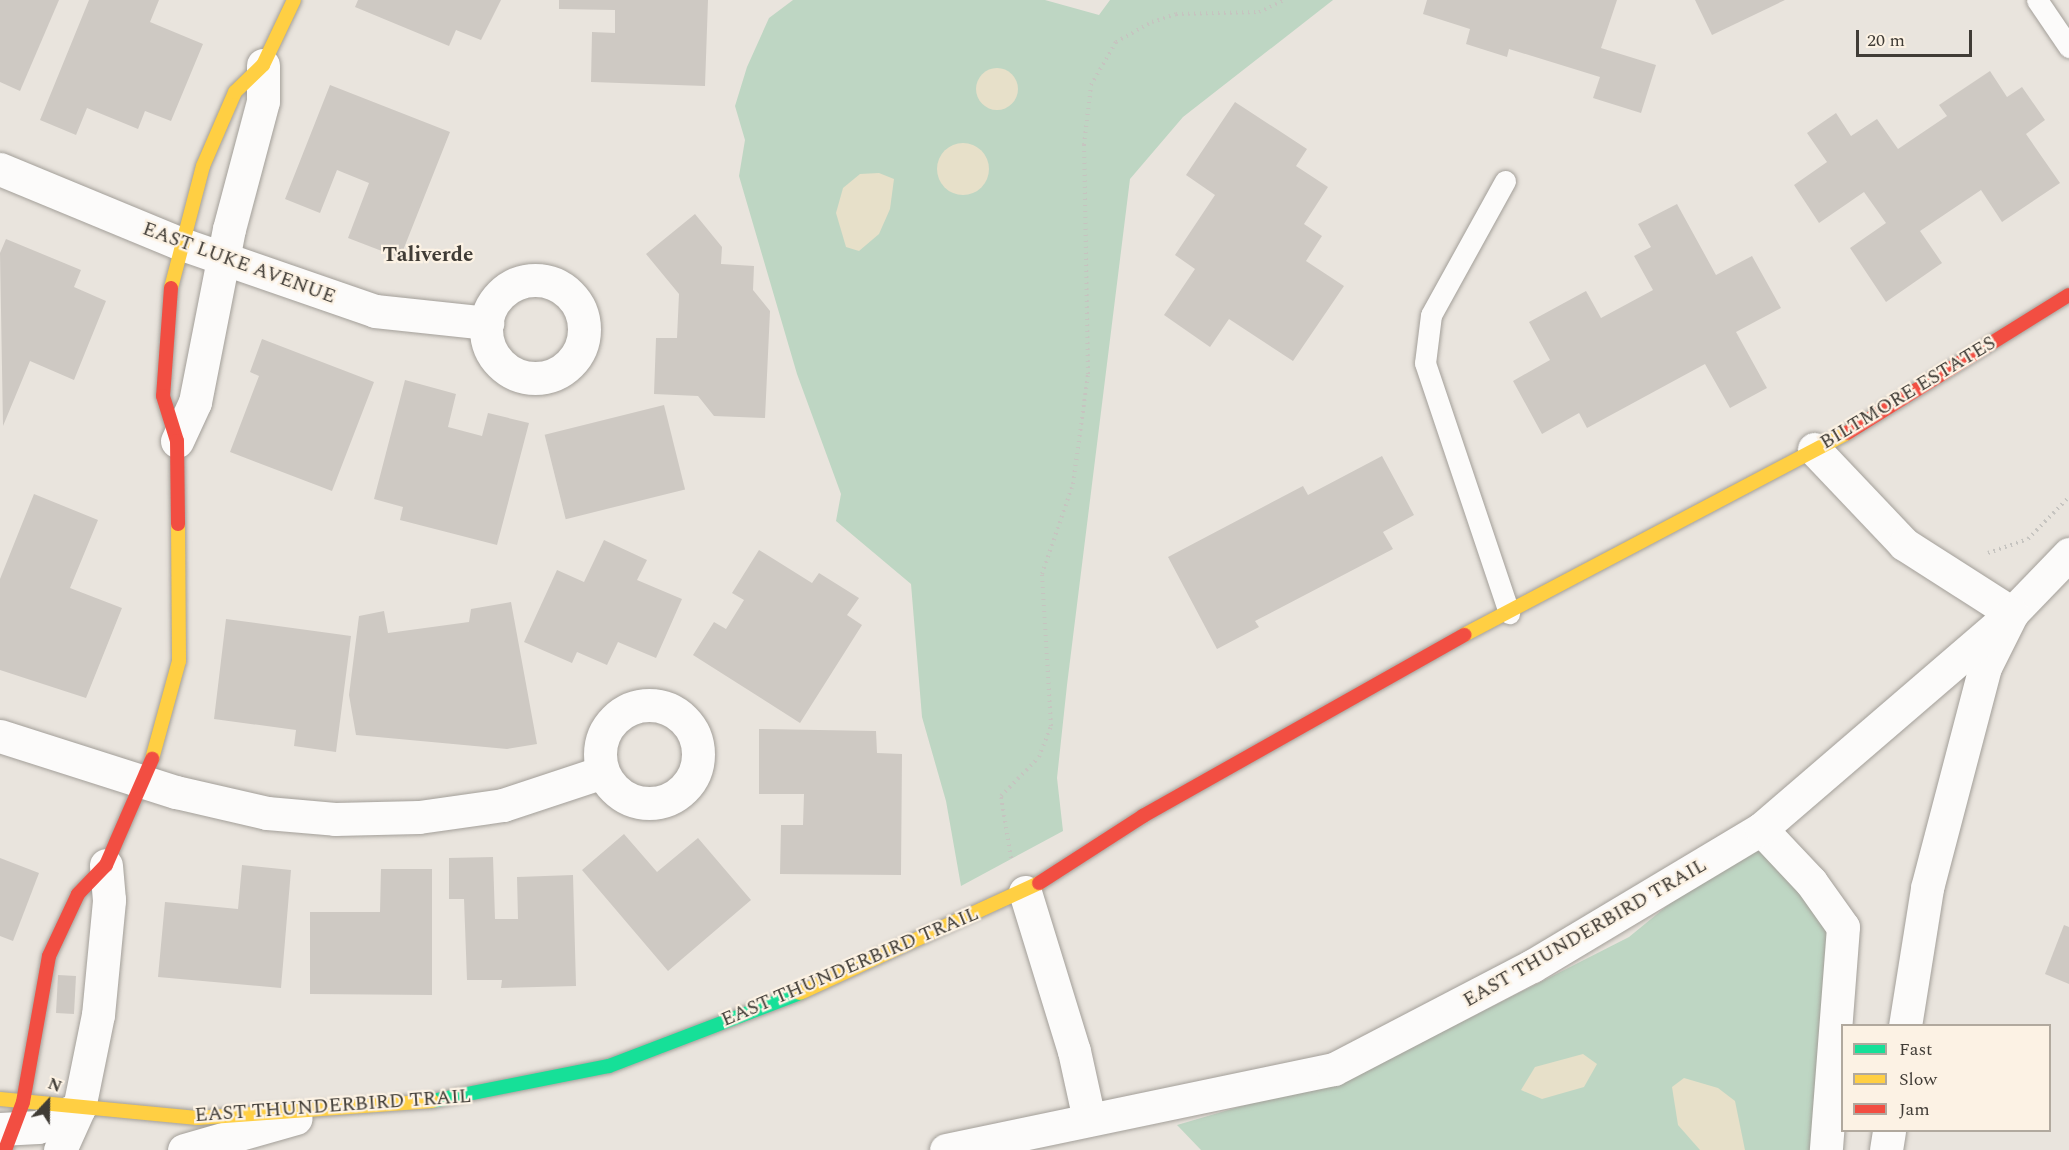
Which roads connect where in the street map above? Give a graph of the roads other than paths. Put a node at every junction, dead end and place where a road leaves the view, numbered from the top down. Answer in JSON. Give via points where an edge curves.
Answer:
{"nodes":[{"id":1,"x":294,"y":0,"type":"edge"},
{"id":2,"x":2037,"y":0,"type":"edge"},
{"id":3,"x":2069,"y":47,"type":"edge"},
{"id":4,"x":263,"y":65,"type":"junction"},
{"id":5,"x":0,"y":169,"type":"edge"},
{"id":6,"x":1505,"y":181,"type":"dead end"},
{"id":7,"x":179,"y":243,"type":"junction"},
{"id":8,"x":223,"y":260,"type":"junction"},
{"id":9,"x":2069,"y":295,"type":"edge"},
{"id":10,"x":487,"y":323,"type":"dead end"},
{"id":11,"x":177,"y":441,"type":"junction"},
{"id":12,"x":1814,"y":449,"type":"junction"},
{"id":13,"x":2069,"y":554,"type":"edge"},
{"id":14,"x":1509,"y":613,"type":"junction"},
{"id":15,"x":2012,"y":613,"type":"junction"},
{"id":16,"x":0,"y":736,"type":"edge"},
{"id":17,"x":603,"y":772,"type":"dead end"},
{"id":18,"x":146,"y":784,"type":"junction"},
{"id":19,"x":1761,"y":829,"type":"junction"},
{"id":20,"x":106,"y":865,"type":"junction"},
{"id":21,"x":1025,"y":892,"type":"junction"},
{"id":22,"x":1905,"y":1024,"type":"edge"},
{"id":23,"x":0,"y":1099,"type":"edge"},
{"id":24,"x":79,"y":1108,"type":"junction"},
{"id":25,"x":320,"y":1111,"type":"junction"},
{"id":26,"x":1089,"y":1119,"type":"junction"},
{"id":27,"x":10,"y":1128,"type":"edge"},
{"id":28,"x":1889,"y":1132,"type":"edge"},
{"id":29,"x":60,"y":1150,"type":"edge"},
{"id":30,"x":184,"y":1150,"type":"edge"},
{"id":31,"x":946,"y":1150,"type":"edge"},
{"id":32,"x":1826,"y":1150,"type":"edge"},
{"id":33,"x":1886,"y":1150,"type":"edge"}],
"edges":[{"from":1,"to":4,"type":"street"},
{"from":2,"to":3,"type":"lane"},
{"from":4,"to":7,"type":"street","via":[[235,92],[203,166]]},
{"from":4,"to":8,"type":"street","via":[[263,101]]},
{"from":5,"to":7,"type":"street","name":"EAST LUKE AVENUE"},
{"from":6,"to":14,"type":"lane","via":[[1431,315],[1425,363]]},
{"from":7,"to":8,"type":"street","name":"EAST LUKE AVENUE"},
{"from":7,"to":11,"type":"street","via":[[168,303],[163,396]]},
{"from":8,"to":10,"type":"street","name":"EAST LUKE AVENUE","via":[[375,310]]},
{"from":8,"to":11,"type":"street","via":[[195,402]]},
{"from":9,"to":12,"type":"street","name":"BILTMORE ESTATES"},
{"from":11,"to":18,"type":"street","via":[[179,661]]},
{"from":12,"to":14,"type":"street","name":"EAST THUNDERBIRD TRAIL"},
{"from":12,"to":15,"type":"street","name":"BILTMORE ESTATES","via":[[1904,544]]},
{"from":13,"to":15,"type":"street"},
{"from":14,"to":21,"type":"street","name":"EAST THUNDERBIRD TRAIL","via":[[1143,816]]},
{"from":15,"to":19,"type":"street","name":"EAST THUNDERBIRD TRAIL"},
{"from":15,"to":22,"type":"street","via":[[1984,667],[1930,877]]},
{"from":16,"to":18,"type":"street"},
{"from":17,"to":18,"type":"street","via":[[503,805],[419,817],[335,819],[267,813]]},
{"from":18,"to":20,"type":"street"},
{"from":19,"to":26,"type":"street","name":"EAST THUNDERBIRD TRAIL","via":[[1532,966],[1334,1069]]},
{"from":19,"to":32,"type":"street","via":[[1811,882],[1843,927]]},
{"from":20,"to":24,"type":"street","via":[[109,900],[98,1015]]},
{"from":20,"to":27,"type":"street","via":[[78,894],[49,956]]},
{"from":21,"to":25,"type":"street","name":"EAST THUNDERBIRD TRAIL","via":[[797,994],[609,1066],[464,1100]]},
{"from":21,"to":26,"type":"street","via":[[1074,1051]]},
{"from":23,"to":27,"type":"street"},
{"from":24,"to":25,"type":"street","name":"EAST THUNDERBIRD TRAIL","via":[[197,1118]]},
{"from":24,"to":27,"type":"street","via":[[38,1127]]},
{"from":24,"to":29,"type":"street"},
{"from":25,"to":30,"type":"street"},
{"from":26,"to":31,"type":"street","name":"EAST THUNDERBIRD TRAIL"},
{"from":28,"to":33,"type":"street"}]}
